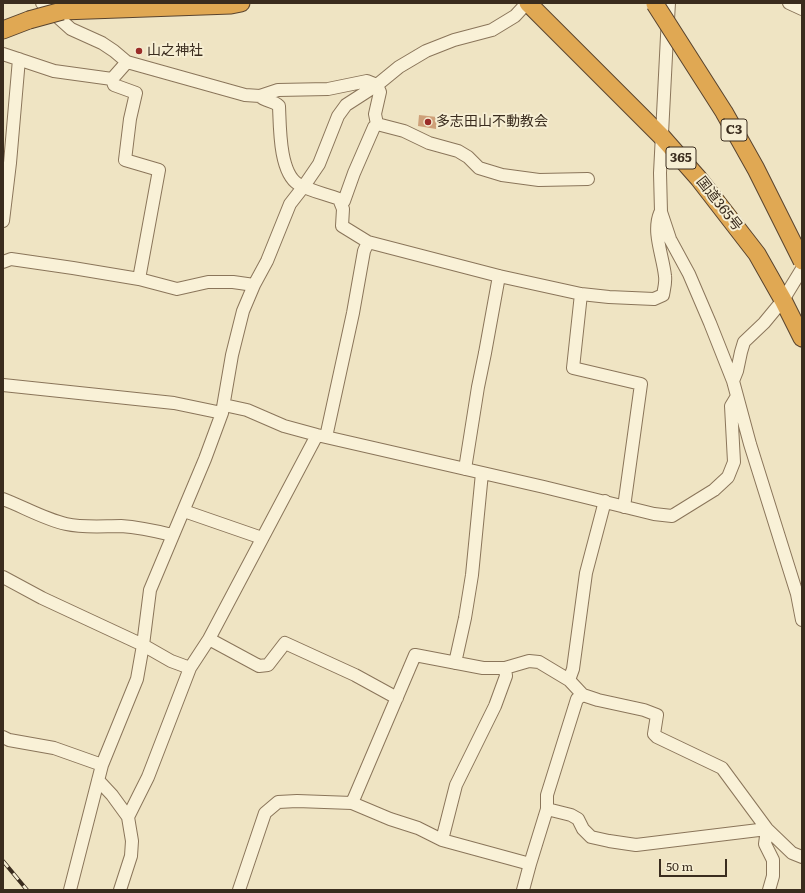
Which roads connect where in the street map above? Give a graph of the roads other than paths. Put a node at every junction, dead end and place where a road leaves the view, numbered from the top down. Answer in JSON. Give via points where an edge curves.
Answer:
{"nodes":[{"id":1,"x":42,"y":3,"type":"edge"},
{"id":2,"x":241,"y":3,"type":"edge"},
{"id":3,"x":527,"y":3,"type":"edge"},
{"id":4,"x":660,"y":3,"type":"edge"},
{"id":5,"x":789,"y":3,"type":"edge"},
{"id":6,"x":802,"y":9,"type":"edge"},
{"id":7,"x":3,"y":30,"type":"edge"},
{"id":8,"x":3,"y":54,"type":"edge"},
{"id":9,"x":19,"y":59,"type":"junction"},
{"id":10,"x":127,"y":62,"type":"junction"},
{"id":11,"x":112,"y":79,"type":"junction"},
{"id":12,"x":377,"y":85,"type":"junction"},
{"id":13,"x":260,"y":96,"type":"junction"},
{"id":14,"x":377,"y":124,"type":"junction"},
{"id":15,"x":663,"y":138,"type":"junction"},
{"id":16,"x":588,"y":179,"type":"dead end"},
{"id":17,"x":304,"y":186,"type":"junction"},
{"id":18,"x":340,"y":204,"type":"junction"},
{"id":19,"x":660,"y":212,"type":"junction"},
{"id":20,"x":3,"y":221,"type":"edge"},
{"id":21,"x":368,"y":242,"type":"junction"},
{"id":22,"x":802,"y":261,"type":"edge"},
{"id":23,"x":3,"y":262,"type":"edge"},
{"id":24,"x":802,"y":269,"type":"edge"},
{"id":25,"x":499,"y":276,"type":"junction"},
{"id":26,"x":139,"y":279,"type":"junction"},
{"id":27,"x":254,"y":285,"type":"junction"},
{"id":28,"x":581,"y":294,"type":"junction"},
{"id":29,"x":783,"y":300,"type":"junction"},
{"id":30,"x":802,"y":338,"type":"edge"},
{"id":31,"x":733,"y":381,"type":"junction"},
{"id":32,"x":3,"y":385,"type":"edge"},
{"id":33,"x":737,"y":396,"type":"junction"},
{"id":34,"x":223,"y":409,"type":"junction"},
{"id":35,"x":321,"y":436,"type":"junction"},
{"id":36,"x":465,"y":468,"type":"junction"},
{"id":37,"x":482,"y":473,"type":"junction"},
{"id":38,"x":3,"y":499,"type":"edge"},
{"id":39,"x":605,"y":501,"type":"junction"},
{"id":40,"x":624,"y":506,"type":"junction"},
{"id":41,"x":184,"y":512,"type":"junction"},
{"id":42,"x":172,"y":535,"type":"junction"},
{"id":43,"x":262,"y":538,"type":"junction"},
{"id":44,"x":3,"y":577,"type":"edge"},
{"id":45,"x":802,"y":620,"type":"edge"},
{"id":46,"x":209,"y":639,"type":"junction"},
{"id":47,"x":144,"y":645,"type":"junction"},
{"id":48,"x":455,"y":663,"type":"junction"},
{"id":49,"x":190,"y":668,"type":"junction"},
{"id":50,"x":505,"y":668,"type":"junction"},
{"id":51,"x":569,"y":680,"type":"junction"},
{"id":52,"x":582,"y":695,"type":"junction"},
{"id":53,"x":397,"y":698,"type":"junction"},
{"id":54,"x":3,"y":737,"type":"edge"},
{"id":55,"x":102,"y":764,"type":"junction"},
{"id":56,"x":98,"y":780,"type":"junction"},
{"id":57,"x":352,"y":802,"type":"junction"},
{"id":58,"x":547,"y":809,"type":"junction"},
{"id":59,"x":128,"y":817,"type":"junction"},
{"id":60,"x":767,"y":829,"type":"junction"},
{"id":61,"x":442,"y":840,"type":"junction"},
{"id":62,"x":802,"y":857,"type":"edge"},
{"id":63,"x":530,"y":864,"type":"junction"},
{"id":64,"x":70,"y":890,"type":"edge"},
{"id":65,"x":120,"y":890,"type":"edge"},
{"id":66,"x":239,"y":890,"type":"edge"},
{"id":67,"x":523,"y":890,"type":"edge"},
{"id":68,"x":769,"y":890,"type":"edge"}],
"edges":[{"from":1,"to":10,"type":"street","via":[[71,29],[102,43]]},
{"from":2,"to":7,"type":"highway","bridge":true,"via":[[62,11]]},
{"from":3,"to":12,"type":"street","via":[[515,16],[492,30],[426,51],[399,67]]},
{"from":3,"to":15,"type":"highway","name":"国道365号","number":"365"},
{"from":4,"to":15,"type":"street","via":[[666,36]]},
{"from":4,"to":22,"type":"highway","number":"C3","bridge":true,"via":[[756,169]]},
{"from":5,"to":6,"type":"street"},
{"from":8,"to":9,"type":"street"},
{"from":9,"to":11,"type":"street","via":[[54,71]]},
{"from":9,"to":20,"type":"street"},
{"from":10,"to":11,"type":"street"},
{"from":10,"to":13,"type":"street","via":[[245,95]]},
{"from":11,"to":26,"type":"street","via":[[114,85],[136,93],[125,160],[158,170]]},
{"from":12,"to":13,"type":"street","via":[[367,81],[328,88],[278,90]]},
{"from":12,"to":14,"type":"street","via":[[380,92],[375,114]]},
{"from":12,"to":17,"type":"street","via":[[346,105],[338,116],[319,164]]},
{"from":13,"to":17,"type":"street","via":[[263,100],[275,102],[279,106],[282,152],[288,171],[297,183]]},
{"from":14,"to":16,"type":"street","via":[[458,151],[479,168],[502,175],[539,180]]},
{"from":14,"to":18,"type":"street","via":[[344,201]]},
{"from":15,"to":19,"type":"street"},
{"from":15,"to":29,"type":"highway","name":"国道365号","number":"365","via":[[699,179],[757,254]]},
{"from":17,"to":18,"type":"street","via":[[339,199]]},
{"from":17,"to":27,"type":"street","via":[[290,204],[267,261]]},
{"from":18,"to":21,"type":"street","via":[[343,209],[342,226]]},
{"from":19,"to":28,"type":"street","via":[[657,220],[658,236],[666,278],[663,295],[654,299]]},
{"from":19,"to":31,"type":"street","via":[[670,239],[689,274]]},
{"from":21,"to":25,"type":"street"},
{"from":21,"to":35,"type":"street","via":[[364,251],[353,313]]},
{"from":23,"to":26,"type":"street","via":[[11,259]]},
{"from":24,"to":29,"type":"street"},
{"from":25,"to":28,"type":"street"},
{"from":25,"to":36,"type":"street"},
{"from":26,"to":27,"type":"street","via":[[177,289],[208,282]]},
{"from":27,"to":34,"type":"street","via":[[243,311]]},
{"from":28,"to":40,"type":"street","via":[[574,368],[642,384]]},
{"from":29,"to":30,"type":"highway","name":"国道365号","number":"365"},
{"from":29,"to":31,"type":"street","via":[[744,342],[738,371]]},
{"from":31,"to":33,"type":"street"},
{"from":32,"to":34,"type":"street"},
{"from":33,"to":40,"type":"street","via":[[731,406],[734,462],[728,477],[714,490],[672,516]]},
{"from":33,"to":45,"type":"street","via":[[797,594]]},
{"from":34,"to":35,"type":"street","via":[[247,410],[284,426]]},
{"from":34,"to":41,"type":"street"},
{"from":35,"to":36,"type":"street"},
{"from":35,"to":43,"type":"street"},
{"from":36,"to":37,"type":"street"},
{"from":37,"to":39,"type":"street"},
{"from":37,"to":48,"type":"street","via":[[472,575]]},
{"from":38,"to":42,"type":"street","via":[[66,524],[94,527],[123,526]]},
{"from":39,"to":40,"type":"street"},
{"from":39,"to":51,"type":"street","via":[[586,573],[573,669]]},
{"from":41,"to":42,"type":"street"},
{"from":41,"to":43,"type":"street"},
{"from":42,"to":47,"type":"street","via":[[150,590]]},
{"from":43,"to":46,"type":"street"},
{"from":44,"to":47,"type":"street"},
{"from":46,"to":49,"type":"street"},
{"from":46,"to":53,"type":"street","via":[[259,666],[268,665],[285,643],[355,675]]},
{"from":47,"to":49,"type":"street","via":[[171,661]]},
{"from":47,"to":55,"type":"street","via":[[137,679]]},
{"from":48,"to":50,"type":"street","via":[[483,668]]},
{"from":48,"to":53,"type":"street","via":[[415,655]]},
{"from":49,"to":59,"type":"street","via":[[148,777]]},
{"from":50,"to":51,"type":"street","via":[[529,661],[540,662]]},
{"from":50,"to":61,"type":"street","via":[[506,676],[496,706],[456,785]]},
{"from":51,"to":52,"type":"street"},
{"from":52,"to":58,"type":"street","via":[[577,699],[547,795]]},
{"from":52,"to":60,"type":"street","via":[[657,715],[654,734],[722,768]]},
{"from":53,"to":57,"type":"street"},
{"from":54,"to":55,"type":"street","via":[[54,748]]},
{"from":55,"to":56,"type":"street"},
{"from":56,"to":59,"type":"street"},
{"from":56,"to":64,"type":"street"},
{"from":57,"to":61,"type":"street"},
{"from":57,"to":66,"type":"street","via":[[278,802],[265,813]]},
{"from":58,"to":60,"type":"street","via":[[578,818],[583,829],[591,837],[636,844]]},
{"from":58,"to":63,"type":"street"},
{"from":59,"to":65,"type":"street","via":[[132,841],[131,856]]},
{"from":60,"to":62,"type":"street","via":[[792,853]]},
{"from":60,"to":68,"type":"street","via":[[766,844],[773,860],[773,876]]},
{"from":61,"to":63,"type":"street"},
{"from":63,"to":67,"type":"street"}]}
